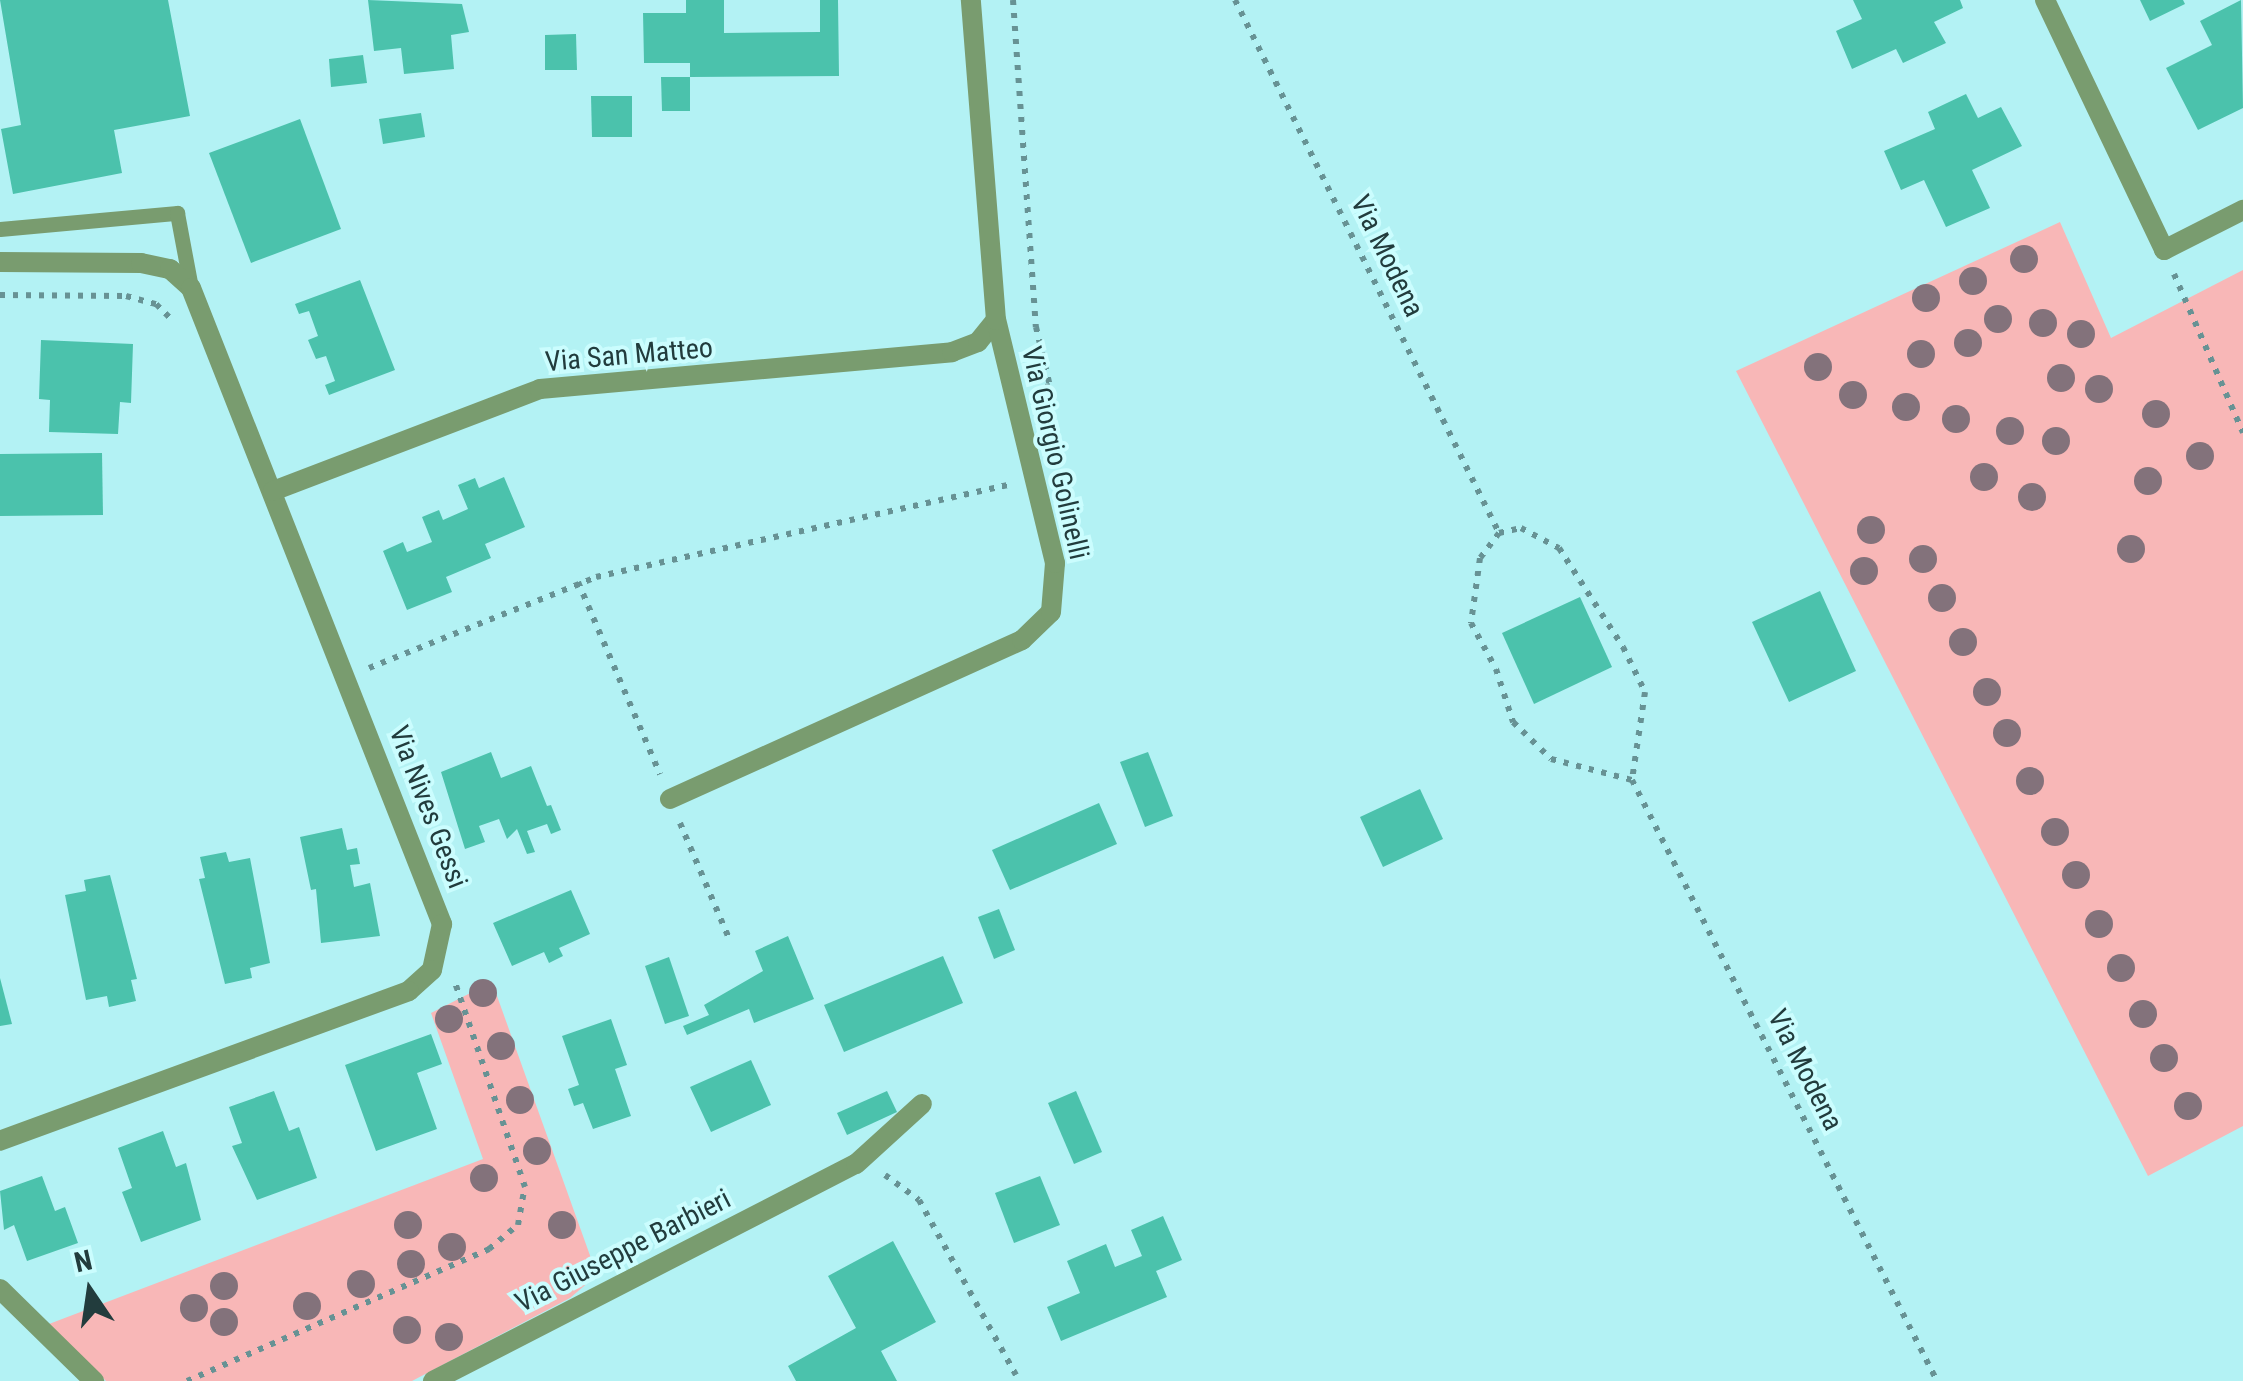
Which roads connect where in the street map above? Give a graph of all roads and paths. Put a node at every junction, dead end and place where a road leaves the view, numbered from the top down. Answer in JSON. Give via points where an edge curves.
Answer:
{"nodes":[{"id":1,"x":971,"y":0,"type":"edge"},
{"id":2,"x":1013,"y":0,"type":"edge"},
{"id":3,"x":1234,"y":0,"type":"edge"},
{"id":4,"x":2045,"y":0,"type":"edge"},
{"id":5,"x":2243,"y":210,"type":"edge"},
{"id":6,"x":0,"y":228,"type":"edge"},
{"id":7,"x":2164,"y":250,"type":"junction"},
{"id":8,"x":0,"y":262,"type":"edge"},
{"id":9,"x":191,"y":288,"type":"junction"},
{"id":10,"x":0,"y":296,"type":"edge"},
{"id":11,"x":996,"y":320,"type":"junction"},
{"id":12,"x":176,"y":328,"type":"dead end"},
{"id":13,"x":1014,"y":394,"type":"junction"},
{"id":14,"x":2243,"y":433,"type":"edge"},
{"id":15,"x":1006,"y":468,"type":"dead end"},
{"id":16,"x":273,"y":491,"type":"junction"},
{"id":17,"x":1499,"y":532,"type":"junction"},
{"id":18,"x":578,"y":582,"type":"junction"},
{"id":19,"x":348,"y":677,"type":"junction"},
{"id":20,"x":1632,"y":780,"type":"junction"},
{"id":21,"x":670,"y":799,"type":"junction"},
{"id":22,"x":728,"y":936,"type":"dead end"},
{"id":23,"x":442,"y":942,"type":"junction"},
{"id":24,"x":922,"y":1104,"type":"dead end"},
{"id":25,"x":0,"y":1141,"type":"edge"},
{"id":26,"x":839,"y":1174,"type":"junction"},
{"id":27,"x":0,"y":1289,"type":"edge"},
{"id":28,"x":1016,"y":1375,"type":"dead end"},
{"id":29,"x":94,"y":1381,"type":"edge"},
{"id":30,"x":187,"y":1381,"type":"edge"},
{"id":31,"x":432,"y":1381,"type":"edge"},
{"id":32,"x":1937,"y":1381,"type":"edge"}],
"edges":[{"from":1,"to":11,"type":"street","name":"Via Giorgio Golinelli"},
{"from":2,"to":13,"type":"path","via":[[1036,327],[1050,386]]},
{"from":3,"to":17,"type":"path","name":"Via Modena"},
{"from":4,"to":7,"type":"street"},
{"from":5,"to":7,"type":"street"},
{"from":6,"to":9,"type":"lane","name":"Via Nives Gessi","via":[[176,213]]},
{"from":7,"to":14,"type":"path"},
{"from":8,"to":9,"type":"street","via":[[141,263],[170,269]]},
{"from":9,"to":16,"type":"street","name":"Via Nives Gessi"},
{"from":10,"to":12,"type":"path","via":[[141,298],[167,313]]},
{"from":11,"to":13,"type":"street","name":"Via Giorgio Golinelli"},
{"from":11,"to":16,"type":"street","name":"Via San Matteo","via":[[978,342],[952,352],[540,389]]},
{"from":13,"to":21,"type":"street","name":"Via Giorgio Golinelli","via":[[1055,563],[1055,598],[1045,624]]},
{"from":15,"to":18,"type":"path","via":[[1011,484]]},
{"from":16,"to":19,"type":"street","name":"Via Nives Gessi"},
{"from":17,"to":20,"type":"path","via":[[1521,528],[1558,548],[1623,647],[1645,692]]},
{"from":17,"to":20,"type":"path","via":[[1480,558],[1471,623],[1496,669],[1513,722],[1551,759]]},
{"from":18,"to":19,"type":"path"},
{"from":18,"to":21,"type":"path"},
{"from":19,"to":23,"type":"street","name":"Via Nives Gessi","via":[[439,908]]},
{"from":20,"to":32,"type":"path","name":"Via Modena"},
{"from":21,"to":22,"type":"path"},
{"from":23,"to":25,"type":"street","via":[[432,970],[409,991]]},
{"from":23,"to":30,"type":"path","via":[[525,1187],[518,1225],[489,1250]]},
{"from":24,"to":26,"type":"street","name":"Via Giuseppe Barbieri"},
{"from":26,"to":28,"type":"path","via":[[891,1177],[919,1200]]},
{"from":26,"to":31,"type":"street","name":"Via Giuseppe Barbieri"},
{"from":27,"to":29,"type":"street"}]}
